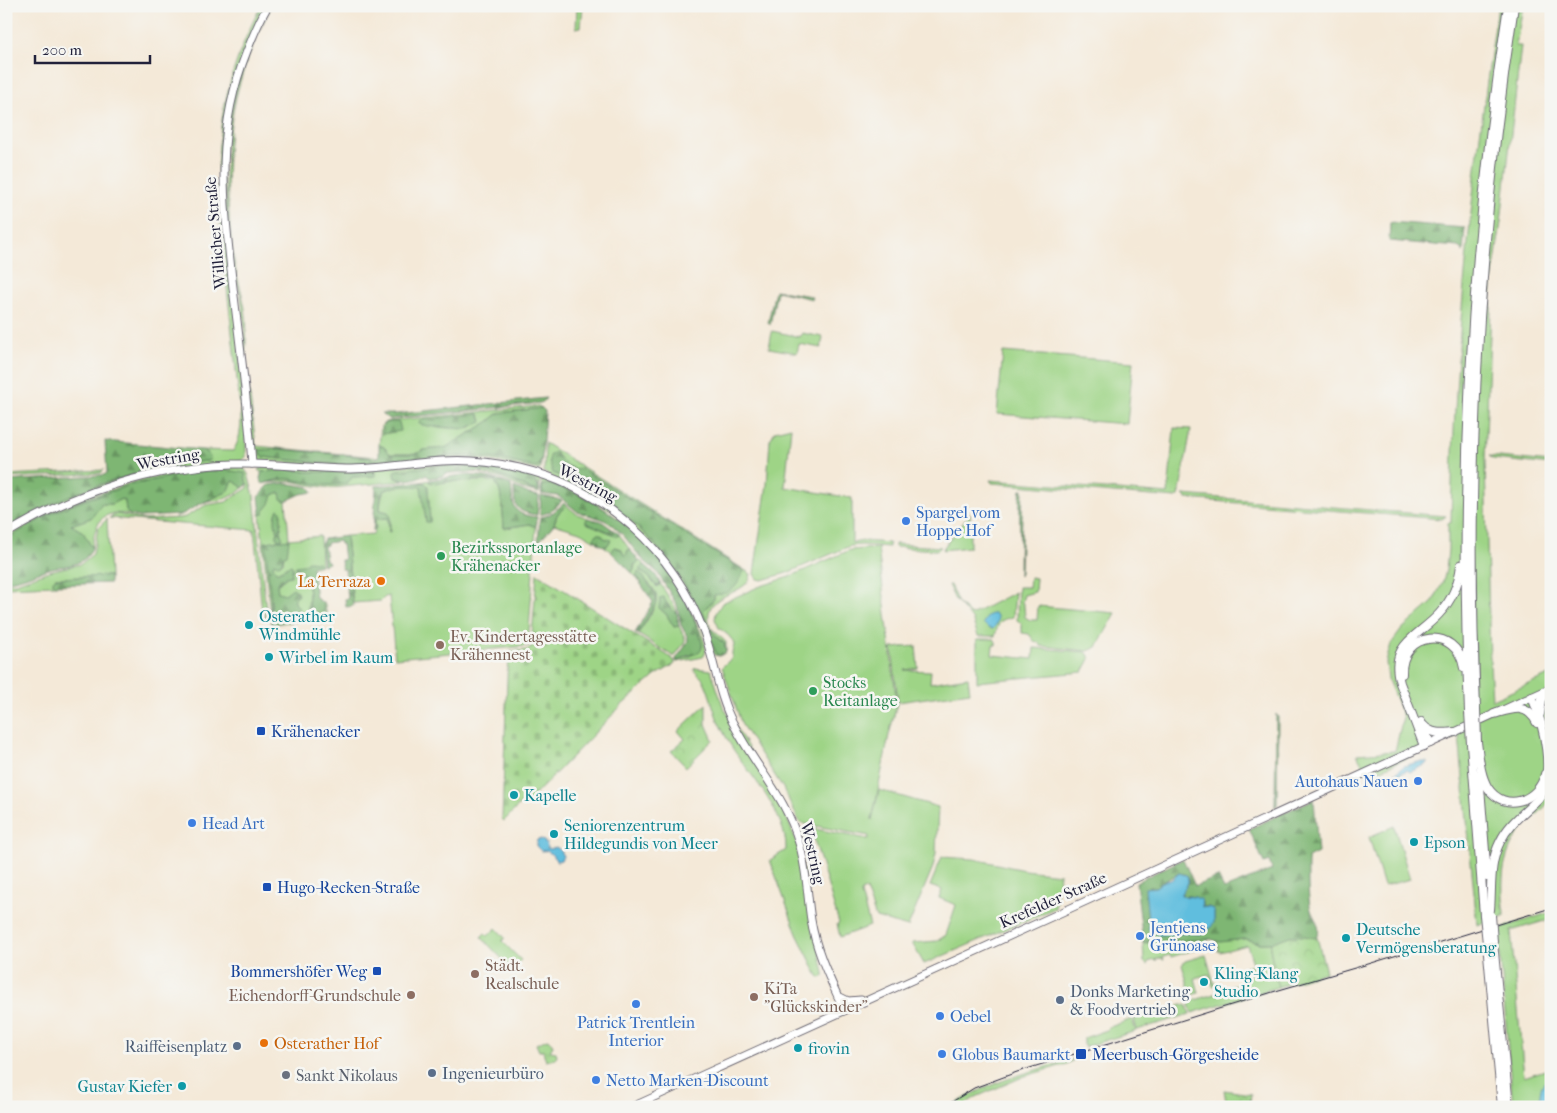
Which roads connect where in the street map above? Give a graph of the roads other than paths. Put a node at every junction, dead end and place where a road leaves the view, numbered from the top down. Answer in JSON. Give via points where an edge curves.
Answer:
{"nodes":[{"id":1,"x":268,"y":6,"type":"edge"},
{"id":2,"x":1508,"y":6,"type":"edge"},
{"id":3,"x":1514,"y":6,"type":"edge"},
{"id":4,"x":252,"y":464,"type":"junction"},
{"id":5,"x":1465,"y":533,"type":"junction"},
{"id":6,"x":6,"y":534,"type":"edge"},
{"id":7,"x":1551,"y":689,"type":"edge"},
{"id":8,"x":1531,"y":697,"type":"junction"},
{"id":9,"x":1472,"y":711,"type":"junction"},
{"id":10,"x":1494,"y":714,"type":"junction"},
{"id":11,"x":1421,"y":722,"type":"junction"},
{"id":12,"x":1539,"y":722,"type":"junction"},
{"id":13,"x":1455,"y":732,"type":"junction"},
{"id":14,"x":1474,"y":743,"type":"junction"},
{"id":15,"x":1427,"y":745,"type":"junction"},
{"id":16,"x":1489,"y":913,"type":"junction"},
{"id":17,"x":1490,"y":943,"type":"junction"},
{"id":18,"x":838,"y":996,"type":"junction"},
{"id":19,"x":868,"y":999,"type":"junction"},
{"id":20,"x":844,"y":1010,"type":"junction"},
{"id":21,"x":632,"y":1107,"type":"edge"},
{"id":22,"x":1502,"y":1107,"type":"edge"},
{"id":23,"x":1508,"y":1107,"type":"edge"}],
"edges":[{"from":1,"to":4,"type":"main road","name":"Willicher Straße","via":[[236,82],[223,160],[224,201]]},
{"from":2,"to":5,"type":"highway","via":[[1489,143],[1476,277]]},
{"from":3,"to":9,"type":"highway","via":[[1490,192],[1476,370]]},
{"from":4,"to":6,"type":"main road","name":"Westring","via":[[195,467],[136,478],[74,499]]},
{"from":4,"to":18,"type":"main road","name":"Westring","via":[[354,469],[467,460],[496,463],[536,472],[568,484],[601,503],[638,532],[668,566],[690,601],[704,633],[731,720],[782,800],[792,823],[805,867],[811,922],[818,949]]},
{"from":5,"to":9,"type":"highway","via":[[1466,637]]},
{"from":5,"to":15,"type":"highway","via":[[1460,575],[1452,597],[1436,617],[1407,641],[1398,661],[1400,683]]},
{"from":7,"to":8,"type":"main road","name":"Krefelder Straße"},
{"from":7,"to":12,"type":"highway","via":[[1541,703]]},
{"from":8,"to":10,"type":"main road","name":"Krefelder Straße"},
{"from":8,"to":12,"type":"highway"},
{"from":9,"to":11,"type":"highway","via":[[1460,654],[1446,641],[1426,639],[1410,649],[1402,669]]},
{"from":9,"to":14,"type":"highway","bridge":true},
{"from":10,"to":12,"type":"highway","via":[[1521,709]]},
{"from":10,"to":13,"type":"main road","name":"Krefelder Straße"},
{"from":11,"to":13,"type":"highway","via":[[1433,732]]},
{"from":11,"to":15,"type":"highway"},
{"from":12,"to":14,"type":"highway","via":[[1544,775],[1538,790],[1522,800],[1505,800],[1491,791]]},
{"from":12,"to":16,"type":"highway","via":[[1549,764],[1548,781],[1539,798],[1513,822],[1500,842],[1492,870]]},
{"from":13,"to":15,"type":"main road","name":"Krefelder Straße"},
{"from":14,"to":16,"type":"highway"},
{"from":15,"to":19,"type":"main road","name":"Krefelder Straße"},
{"from":16,"to":17,"type":"highway","bridge":true},
{"from":17,"to":22,"type":"highway"},
{"from":17,"to":23,"type":"highway"},
{"from":18,"to":19,"type":"main road","via":[[851,1001]]},
{"from":18,"to":20,"type":"main road","name":"Westring"},
{"from":19,"to":20,"type":"main road","name":"Krefelder Straße"},
{"from":20,"to":21,"type":"main road","name":"Krefelder Straße"}]}
